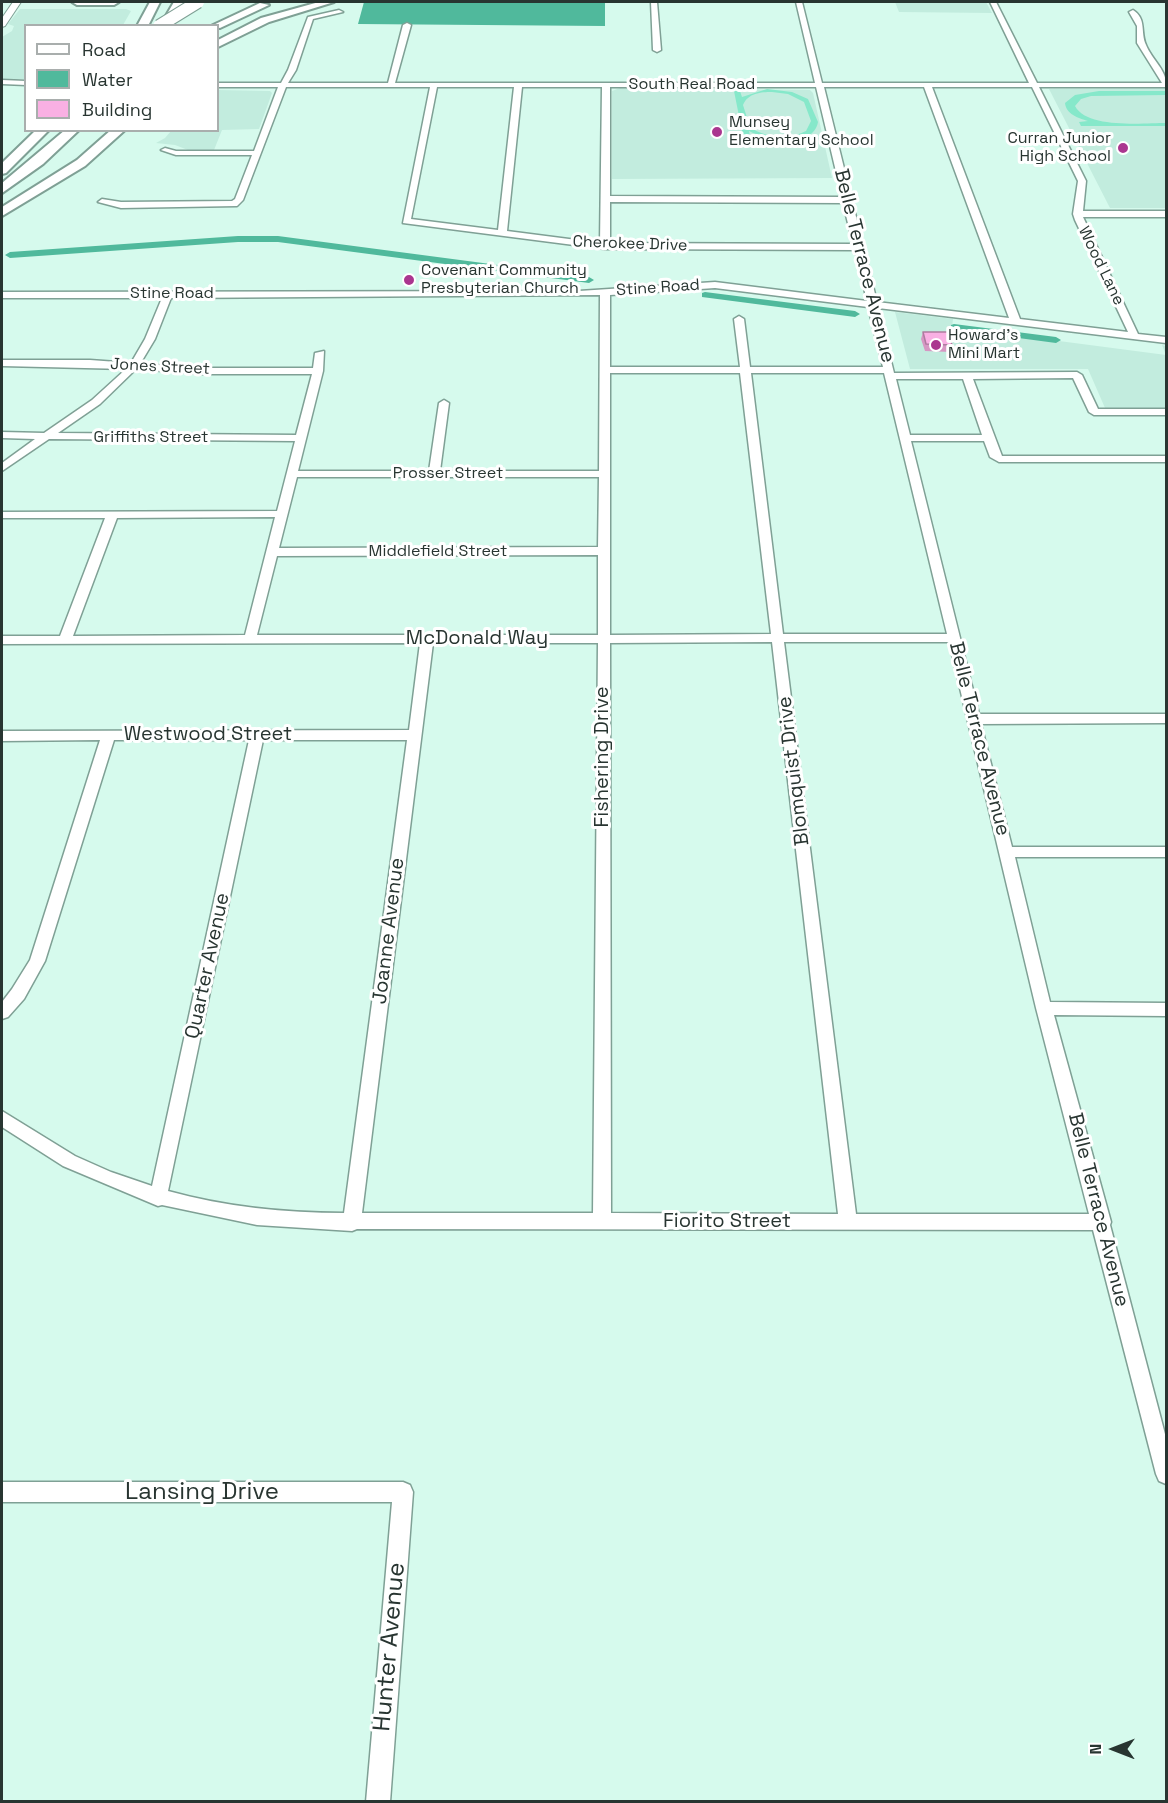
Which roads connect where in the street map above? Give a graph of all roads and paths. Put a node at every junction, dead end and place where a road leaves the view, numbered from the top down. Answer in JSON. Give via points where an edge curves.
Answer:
{"nodes":[{"id":1,"x":17,"y":2,"type":"edge"},
{"id":2,"x":77,"y":2,"type":"edge"},
{"id":3,"x":114,"y":2,"type":"edge"},
{"id":4,"x":155,"y":2,"type":"edge"},
{"id":5,"x":178,"y":2,"type":"edge"},
{"id":6,"x":198,"y":2,"type":"edge"},
{"id":7,"x":277,"y":2,"type":"edge"},
{"id":8,"x":329,"y":2,"type":"edge"},
{"id":9,"x":654,"y":2,"type":"edge"},
{"id":10,"x":799,"y":2,"type":"edge"},
{"id":11,"x":993,"y":2,"type":"edge"},
{"id":12,"x":2,"y":4,"type":"edge"},
{"id":13,"x":2,"y":11,"type":"edge"},
{"id":14,"x":339,"y":12,"type":"dead end"},
{"id":15,"x":1133,"y":12,"type":"dead end"},
{"id":16,"x":2,"y":24,"type":"edge"},
{"id":17,"x":143,"y":24,"type":"edge"},
{"id":18,"x":162,"y":24,"type":"edge"},
{"id":19,"x":166,"y":24,"type":"edge"},
{"id":20,"x":219,"y":25,"type":"edge"},
{"id":21,"x":407,"y":25,"type":"dead end"},
{"id":22,"x":219,"y":43,"type":"edge"},
{"id":23,"x":657,"y":50,"type":"dead end"},
{"id":24,"x":1167,"y":84,"type":"edge"},
{"id":25,"x":2,"y":85,"type":"edge"},
{"id":26,"x":24,"y":85,"type":"edge"},
{"id":27,"x":219,"y":85,"type":"edge"},
{"id":28,"x":283,"y":85,"type":"junction"},
{"id":29,"x":391,"y":85,"type":"junction"},
{"id":30,"x":434,"y":85,"type":"junction"},
{"id":31,"x":518,"y":85,"type":"junction"},
{"id":32,"x":606,"y":85,"type":"junction"},
{"id":33,"x":820,"y":85,"type":"junction"},
{"id":34,"x":927,"y":85,"type":"junction"},
{"id":35,"x":1034,"y":85,"type":"junction"},
{"id":36,"x":41,"y":132,"type":"edge"},
{"id":37,"x":71,"y":132,"type":"edge"},
{"id":38,"x":95,"y":132,"type":"dead end"},
{"id":39,"x":117,"y":132,"type":"edge"},
{"id":40,"x":125,"y":132,"type":"edge"},
{"id":41,"x":165,"y":150,"type":"dead end"},
{"id":42,"x":257,"y":153,"type":"junction"},
{"id":43,"x":81,"y":163,"type":"junction"},
{"id":44,"x":2,"y":170,"type":"edge"},
{"id":45,"x":2,"y":189,"type":"edge"},
{"id":46,"x":605,"y":199,"type":"junction"},
{"id":47,"x":845,"y":200,"type":"junction"},
{"id":48,"x":102,"y":202,"type":"dead end"},
{"id":49,"x":2,"y":210,"type":"edge"},
{"id":50,"x":1077,"y":214,"type":"junction"},
{"id":51,"x":1167,"y":214,"type":"edge"},
{"id":52,"x":502,"y":233,"type":"junction"},
{"id":53,"x":604,"y":246,"type":"junction"},
{"id":54,"x":857,"y":246,"type":"junction"},
{"id":55,"x":605,"y":292,"type":"junction"},
{"id":56,"x":168,"y":294,"type":"junction"},
{"id":57,"x":2,"y":295,"type":"edge"},
{"id":58,"x":871,"y":302,"type":"junction"},
{"id":59,"x":740,"y":319,"type":"dead end"},
{"id":60,"x":1015,"y":320,"type":"junction"},
{"id":61,"x":1134,"y":335,"type":"junction"},
{"id":62,"x":1167,"y":340,"type":"edge"},
{"id":63,"x":320,"y":353,"type":"dead end"},
{"id":64,"x":2,"y":363,"type":"edge"},
{"id":65,"x":134,"y":366,"type":"junction"},
{"id":66,"x":318,"y":370,"type":"junction"},
{"id":67,"x":604,"y":370,"type":"junction"},
{"id":68,"x":746,"y":370,"type":"junction"},
{"id":69,"x":890,"y":373,"type":"junction"},
{"id":70,"x":967,"y":376,"type":"junction"},
{"id":71,"x":444,"y":403,"type":"dead end"},
{"id":72,"x":1167,"y":412,"type":"edge"},
{"id":73,"x":2,"y":435,"type":"edge"},
{"id":74,"x":45,"y":436,"type":"junction"},
{"id":75,"x":301,"y":438,"type":"junction"},
{"id":76,"x":905,"y":438,"type":"junction"},
{"id":77,"x":988,"y":438,"type":"junction"},
{"id":78,"x":1167,"y":459,"type":"edge"},
{"id":79,"x":2,"y":468,"type":"edge"},
{"id":80,"x":292,"y":474,"type":"junction"},
{"id":81,"x":434,"y":474,"type":"junction"},
{"id":82,"x":604,"y":474,"type":"junction"},
{"id":83,"x":112,"y":514,"type":"junction"},
{"id":84,"x":282,"y":514,"type":"junction"},
{"id":85,"x":2,"y":515,"type":"edge"},
{"id":86,"x":272,"y":552,"type":"junction"},
{"id":87,"x":604,"y":552,"type":"junction"},
{"id":88,"x":953,"y":638,"type":"junction"},
{"id":89,"x":2,"y":639,"type":"edge"},
{"id":90,"x":64,"y":639,"type":"junction"},
{"id":91,"x":250,"y":639,"type":"junction"},
{"id":92,"x":427,"y":639,"type":"junction"},
{"id":93,"x":604,"y":639,"type":"junction"},
{"id":94,"x":778,"y":639,"type":"junction"},
{"id":95,"x":1167,"y":718,"type":"edge"},
{"id":96,"x":975,"y":719,"type":"junction"},
{"id":97,"x":109,"y":735,"type":"junction"},
{"id":98,"x":257,"y":735,"type":"junction"},
{"id":99,"x":415,"y":735,"type":"junction"},
{"id":100,"x":2,"y":736,"type":"edge"},
{"id":101,"x":1007,"y":852,"type":"junction"},
{"id":102,"x":1167,"y":852,"type":"edge"},
{"id":103,"x":1044,"y":1008,"type":"junction"},
{"id":104,"x":1167,"y":1009,"type":"edge"},
{"id":105,"x":2,"y":1012,"type":"edge"},
{"id":106,"x":2,"y":1118,"type":"edge"},
{"id":107,"x":158,"y":1198,"type":"junction"},
{"id":108,"x":602,"y":1222,"type":"junction"},
{"id":109,"x":848,"y":1222,"type":"junction"},
{"id":110,"x":1102,"y":1222,"type":"junction"},
{"id":111,"x":352,"y":1223,"type":"junction"},
{"id":112,"x":1167,"y":1474,"type":"edge"},
{"id":113,"x":2,"y":1492,"type":"edge"},
{"id":114,"x":403,"y":1492,"type":"joint"},
{"id":115,"x":378,"y":1802,"type":"edge"}],
"edges":[{"from":1,"to":16,"type":"main road"},
{"from":2,"to":3,"type":"highway"},
{"from":4,"to":17,"type":"highway"},
{"from":5,"to":19,"type":"highway"},
{"from":6,"to":18,"type":"highway","bridge":true},
{"from":7,"to":20,"type":"highway"},
{"from":8,"to":22,"type":"highway","via":[[264,20]]},
{"from":9,"to":23,"type":"street"},
{"from":10,"to":33,"type":"street","name":"Belle Terrace Avenue"},
{"from":11,"to":35,"type":"street","name":"Wood Lane"},
{"from":12,"to":13,"type":"main road"},
{"from":14,"to":28,"type":"street","via":[[310,18]]},
{"from":15,"to":24,"type":"street","via":[[1141,26],[1141,43]]},
{"from":21,"to":29,"type":"street"},
{"from":24,"to":35,"type":"street","name":"South Real Road"},
{"from":25,"to":26,"type":"street"},
{"from":27,"to":28,"type":"street","name":"South Real Road"},
{"from":28,"to":29,"type":"street","name":"South Real Road"},
{"from":28,"to":42,"type":"street"},
{"from":29,"to":30,"type":"street","name":"South Real Road"},
{"from":30,"to":31,"type":"street","name":"South Real Road"},
{"from":30,"to":52,"type":"street","name":"Cherokee Drive","via":[[405,221]]},
{"from":31,"to":32,"type":"street","name":"South Real Road"},
{"from":31,"to":52,"type":"street"},
{"from":32,"to":33,"type":"street","name":"South Real Road"},
{"from":32,"to":46,"type":"street"},
{"from":33,"to":34,"type":"street","name":"South Real Road"},
{"from":33,"to":47,"type":"street","name":"Belle Terrace Avenue"},
{"from":34,"to":35,"type":"street","name":"South Real Road"},
{"from":34,"to":60,"type":"street"},
{"from":35,"to":50,"type":"street","name":"Wood Lane","via":[[1082,181]]},
{"from":36,"to":44,"type":"highway"},
{"from":37,"to":45,"type":"highway"},
{"from":38,"to":49,"type":"highway","via":[[55,170]]},
{"from":39,"to":43,"type":"highway"},
{"from":40,"to":43,"type":"highway"},
{"from":41,"to":42,"type":"street"},
{"from":42,"to":48,"type":"street","via":[[234,204]]},
{"from":43,"to":49,"type":"highway"},
{"from":46,"to":47,"type":"street"},
{"from":46,"to":53,"type":"street"},
{"from":47,"to":54,"type":"street","name":"Belle Terrace Avenue"},
{"from":50,"to":51,"type":"street"},
{"from":50,"to":61,"type":"street","name":"Wood Lane"},
{"from":52,"to":53,"type":"street","name":"Cherokee Drive"},
{"from":53,"to":54,"type":"street","name":"Cherokee Drive"},
{"from":54,"to":58,"type":"street","name":"Belle Terrace Avenue"},
{"from":55,"to":56,"type":"street","name":"Stine Road"},
{"from":55,"to":58,"type":"street","name":"Stine Road","via":[[715,285]]},
{"from":55,"to":67,"type":"street","name":"Fishering Drive"},
{"from":56,"to":57,"type":"street","name":"Stine Road"},
{"from":56,"to":65,"type":"street"},
{"from":58,"to":60,"type":"street","name":"Stine Road"},
{"from":58,"to":69,"type":"street","name":"Belle Terrace Avenue"},
{"from":59,"to":68,"type":"street","name":"Blomquist Drive"},
{"from":60,"to":61,"type":"street","name":"Stine Road"},
{"from":61,"to":62,"type":"street","name":"Stine Road"},
{"from":63,"to":66,"type":"street"},
{"from":64,"to":65,"type":"street","name":"Jones Street"},
{"from":65,"to":66,"type":"street","name":"Jones Street","via":[[203,371]]},
{"from":65,"to":74,"type":"street","via":[[94,403]]},
{"from":66,"to":75,"type":"street"},
{"from":67,"to":68,"type":"street"},
{"from":67,"to":82,"type":"street","name":"Fishering Drive"},
{"from":68,"to":69,"type":"street"},
{"from":68,"to":94,"type":"street","name":"Blomquist Drive"},
{"from":69,"to":70,"type":"street"},
{"from":69,"to":76,"type":"street","name":"Belle Terrace Avenue"},
{"from":70,"to":72,"type":"street","via":[[1077,375],[1094,412]]},
{"from":70,"to":77,"type":"street"},
{"from":71,"to":81,"type":"street"},
{"from":73,"to":74,"type":"street","name":"Griffiths Street"},
{"from":74,"to":75,"type":"street","name":"Griffiths Street"},
{"from":74,"to":79,"type":"street"},
{"from":75,"to":80,"type":"street"},
{"from":76,"to":77,"type":"street"},
{"from":76,"to":88,"type":"street","name":"Belle Terrace Avenue"},
{"from":77,"to":78,"type":"street","via":[[999,459]]},
{"from":80,"to":81,"type":"street","name":"Prosser Street"},
{"from":80,"to":84,"type":"street"},
{"from":81,"to":82,"type":"street","name":"Prosser Street"},
{"from":82,"to":87,"type":"street","name":"Fishering Drive"},
{"from":83,"to":84,"type":"street"},
{"from":83,"to":85,"type":"street"},
{"from":83,"to":90,"type":"street"},
{"from":84,"to":86,"type":"street"},
{"from":86,"to":87,"type":"street","name":"Middlefield Street"},
{"from":86,"to":91,"type":"street"},
{"from":87,"to":93,"type":"street","name":"Fishering Drive"},
{"from":88,"to":94,"type":"street","name":"McDonald Way"},
{"from":88,"to":96,"type":"street","name":"Belle Terrace Avenue"},
{"from":89,"to":90,"type":"street","name":"McDonald Way"},
{"from":90,"to":91,"type":"street","name":"McDonald Way"},
{"from":91,"to":92,"type":"street","name":"McDonald Way"},
{"from":92,"to":93,"type":"street","name":"McDonald Way"},
{"from":92,"to":99,"type":"street","name":"Joanne Avenue"},
{"from":93,"to":94,"type":"street","name":"McDonald Way"},
{"from":93,"to":108,"type":"street","name":"Fishering Drive"},
{"from":94,"to":109,"type":"street","name":"Blomquist Drive"},
{"from":95,"to":96,"type":"street"},
{"from":96,"to":101,"type":"street","name":"Belle Terrace Avenue"},
{"from":97,"to":98,"type":"street","name":"Westwood Street"},
{"from":97,"to":100,"type":"street","name":"Westwood Street"},
{"from":97,"to":105,"type":"street","via":[[37,961],[18,994]]},
{"from":98,"to":99,"type":"street","name":"Westwood Street"},
{"from":98,"to":107,"type":"street","name":"Quarter Avenue"},
{"from":99,"to":111,"type":"street","name":"Joanne Avenue"},
{"from":101,"to":102,"type":"street"},
{"from":101,"to":103,"type":"street","name":"Belle Terrace Avenue"},
{"from":103,"to":104,"type":"street"},
{"from":103,"to":110,"type":"street","name":"Belle Terrace Avenue"},
{"from":106,"to":107,"type":"street","name":"Fiorito Street","via":[[83,1169]]},
{"from":107,"to":111,"type":"street","name":"Fiorito Street","via":[[244,1216]]},
{"from":108,"to":109,"type":"street","name":"Fiorito Street"},
{"from":108,"to":111,"type":"street","name":"Fiorito Street"},
{"from":109,"to":110,"type":"street","name":"Fiorito Street"},
{"from":110,"to":112,"type":"street","name":"Belle Terrace Avenue"},
{"from":113,"to":114,"type":"street","name":"Lansing Drive"},
{"from":114,"to":115,"type":"street","name":"Hunter Avenue"}]}
